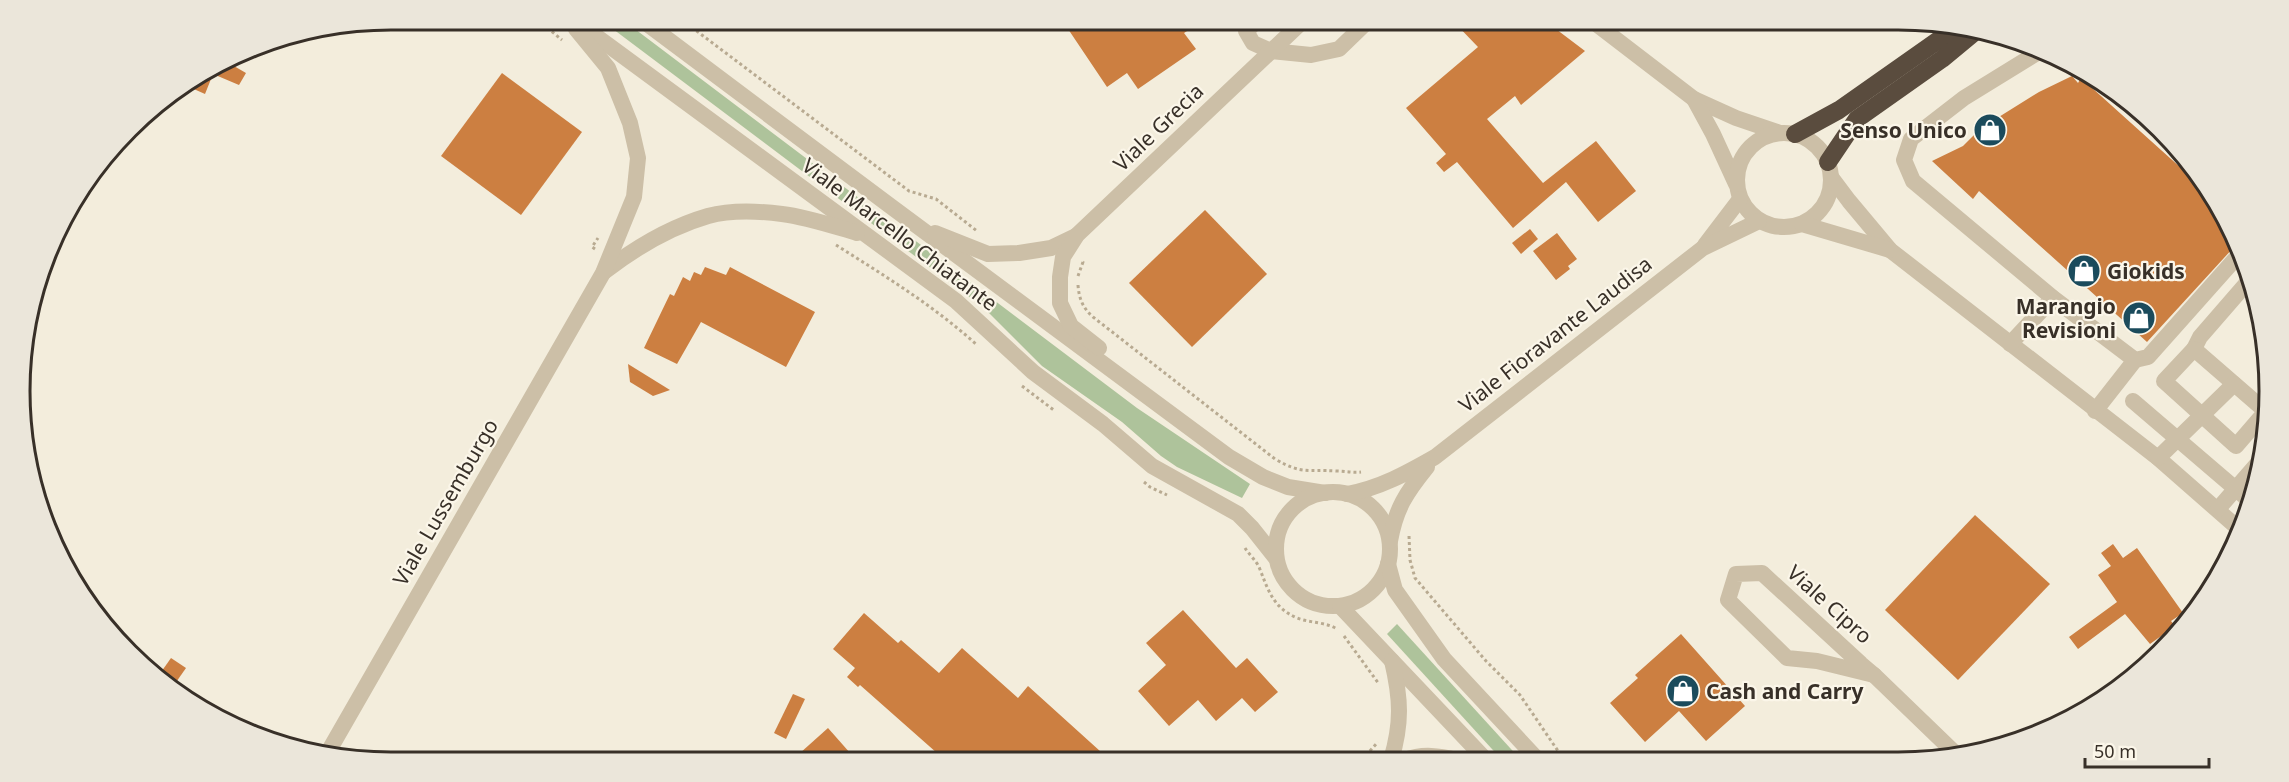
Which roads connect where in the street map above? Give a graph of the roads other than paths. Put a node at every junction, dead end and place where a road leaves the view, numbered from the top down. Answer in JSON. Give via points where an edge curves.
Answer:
{"nodes":[{"id":1,"x":576,"y":30,"type":"edge"},
{"id":2,"x":588,"y":30,"type":"edge"},
{"id":3,"x":655,"y":30,"type":"edge"},
{"id":4,"x":1247,"y":30,"type":"edge"},
{"id":5,"x":1293,"y":30,"type":"edge"},
{"id":6,"x":1359,"y":30,"type":"edge"},
{"id":7,"x":1604,"y":30,"type":"edge"},
{"id":8,"x":1948,"y":33,"type":"edge"},
{"id":9,"x":1968,"y":37,"type":"edge"},
{"id":10,"x":1270,"y":51,"type":"junction"},
{"id":11,"x":2033,"y":56,"type":"edge"},
{"id":12,"x":1694,"y":99,"type":"junction"},
{"id":13,"x":1787,"y":133,"type":"junction"},
{"id":14,"x":1830,"y":169,"type":"junction"},
{"id":15,"x":1738,"y":191,"type":"junction"},
{"id":16,"x":1759,"y":221,"type":"junction"},
{"id":17,"x":1802,"y":224,"type":"junction"},
{"id":18,"x":923,"y":230,"type":"junction"},
{"id":19,"x":1077,"y":235,"type":"junction"},
{"id":20,"x":869,"y":237,"type":"junction"},
{"id":21,"x":1703,"y":248,"type":"junction"},
{"id":22,"x":1890,"y":250,"type":"junction"},
{"id":23,"x":2234,"y":260,"type":"edge"},
{"id":24,"x":606,"y":266,"type":"junction"},
{"id":25,"x":2244,"y":287,"type":"edge"},
{"id":26,"x":2053,"y":298,"type":"junction"},
{"id":27,"x":2010,"y":344,"type":"junction"},
{"id":28,"x":2194,"y":349,"type":"junction"},
{"id":29,"x":2136,"y":360,"type":"junction"},
{"id":30,"x":2234,"y":384,"type":"junction"},
{"id":31,"x":1147,"y":397,"type":"junction"},
{"id":32,"x":2133,"y":401,"type":"dead end"},
{"id":33,"x":2258,"y":405,"type":"edge"},
{"id":34,"x":2095,"y":411,"type":"junction"},
{"id":35,"x":2202,"y":417,"type":"junction"},
{"id":36,"x":2257,"y":421,"type":"edge"},
{"id":37,"x":2178,"y":439,"type":"junction"},
{"id":38,"x":1435,"y":457,"type":"junction"},
{"id":39,"x":2158,"y":458,"type":"junction"},
{"id":40,"x":2249,"y":473,"type":"edge"},
{"id":41,"x":2236,"y":488,"type":"junction"},
{"id":42,"x":1325,"y":492,"type":"junction"},
{"id":43,"x":1347,"y":494,"type":"junction"},
{"id":44,"x":2244,"y":495,"type":"edge"},
{"id":45,"x":2218,"y":509,"type":"junction"},
{"id":46,"x":2234,"y":524,"type":"edge"},
{"id":47,"x":1390,"y":542,"type":"junction"},
{"id":48,"x":1275,"y":557,"type":"junction"},
{"id":49,"x":1388,"y":564,"type":"junction"},
{"id":50,"x":1340,"y":606,"type":"junction"},
{"id":51,"x":1391,"y":660,"type":"junction"},
{"id":52,"x":1874,"y":675,"type":"junction"},
{"id":53,"x":331,"y":747,"type":"edge"},
{"id":54,"x":1950,"y":748,"type":"edge"},
{"id":55,"x":1393,"y":752,"type":"edge"},
{"id":56,"x":1478,"y":752,"type":"edge"},
{"id":57,"x":1531,"y":752,"type":"edge"}],
"edges":[{"from":1,"to":24,"type":"street","name":"Viale Lussemburgo","via":[[608,68],[630,123],[638,158],[634,197]]},
{"from":2,"to":20,"type":"street","name":"Viale Marcello Chiatante"},
{"from":3,"to":18,"type":"street","name":"Viale Marcello Chiatante"},
{"from":4,"to":10,"type":"street","via":[[1253,43]]},
{"from":5,"to":10,"type":"street","name":"Viale Grecia"},
{"from":6,"to":10,"type":"street","via":[[1339,49],[1311,55]]},
{"from":7,"to":12,"type":"street"},
{"from":8,"to":13,"type":"highway","via":[[1839,110]]},
{"from":9,"to":14,"type":"highway","via":[[1857,119]]},
{"from":10,"to":19,"type":"street","name":"Viale Grecia"},
{"from":11,"to":26,"type":"street","via":[[1964,98],[1911,139],[1904,160],[1913,181]]},
{"from":12,"to":13,"type":"street","via":[[1736,118]]},
{"from":12,"to":15,"type":"street"},
{"from":13,"to":14,"type":"street","via":[[1809,140],[1820,149]]},
{"from":13,"to":15,"type":"street","via":[[1766,136],[1753,144],[1737,169]]},
{"from":14,"to":17,"type":"street","via":[[1830,191],[1825,205]]},
{"from":14,"to":22,"type":"street","via":[[1849,201]]},
{"from":15,"to":16,"type":"street","via":[[1748,211]]},
{"from":15,"to":21,"type":"street","name":"Viale Fioravante Laudisa"},
{"from":16,"to":17,"type":"street","via":[[1788,228]]},
{"from":16,"to":21,"type":"street","name":"Viale Fioravante Laudisa"},
{"from":17,"to":22,"type":"street"},
{"from":18,"to":19,"type":"street","name":"Viale Grecia","via":[[988,255],[1051,248]]},
{"from":18,"to":31,"type":"street","name":"Viale Marcello Chiatante"},
{"from":19,"to":31,"type":"street","name":"Viale Grecia","via":[[1063,257],[1060,303],[1071,326],[1110,356]]},
{"from":20,"to":24,"type":"street","name":"Viale Lussemburgo","via":[[783,214],[710,216],[665,233]]},
{"from":20,"to":48,"type":"street","name":"Viale Marcello Chiatante","via":[[956,301],[1033,372],[1104,424],[1152,466],[1238,514]]},
{"from":21,"to":38,"type":"street","name":"Viale Fioravante Laudisa"},
{"from":22,"to":27,"type":"street"},
{"from":23,"to":29,"type":"street","via":[[2148,357]]},
{"from":24,"to":53,"type":"street","name":"Viale Lussemburgo"},
{"from":25,"to":28,"type":"street"},
{"from":26,"to":27,"type":"street"},
{"from":26,"to":29,"type":"street"},
{"from":27,"to":34,"type":"street"},
{"from":28,"to":30,"type":"street"},
{"from":28,"to":35,"type":"street","via":[[2164,381]]},
{"from":29,"to":34,"type":"street"},
{"from":30,"to":33,"type":"street"},
{"from":30,"to":35,"type":"street"},
{"from":31,"to":42,"type":"street","name":"Viale Marcello Chiatante","via":[[1263,477],[1288,487]]},
{"from":32,"to":37,"type":"street"},
{"from":34,"to":39,"type":"street"},
{"from":35,"to":36,"type":"street","via":[[2236,446]]},
{"from":35,"to":37,"type":"street"},
{"from":37,"to":39,"type":"street"},
{"from":37,"to":41,"type":"street"},
{"from":38,"to":43,"type":"street","name":"Viale Fioravante Laudisa","via":[[1399,478]]},
{"from":38,"to":47,"type":"street","name":"Viale Fioravante Laudisa","via":[[1409,488],[1395,515]]},
{"from":39,"to":45,"type":"street"},
{"from":40,"to":41,"type":"street"},
{"from":41,"to":44,"type":"street"},
{"from":41,"to":45,"type":"street"},
{"from":42,"to":43,"type":"street","name":"Viale Marcello Chiatante"},
{"from":42,"to":48,"type":"street","via":[[1308,498],[1287,515],[1276,539]]},
{"from":43,"to":47,"type":"street","name":"Viale Marcello Chiatante","via":[[1376,511]]},
{"from":45,"to":46,"type":"street"},
{"from":47,"to":49,"type":"street","name":"Viale Marcello Chiatante"},
{"from":48,"to":50,"type":"street","name":"Viale Marcello Chiatante","via":[[1280,575],[1305,600],[1322,606]]},
{"from":49,"to":50,"type":"street","name":"Viale Marcello Chiatante","via":[[1371,593]]},
{"from":49,"to":57,"type":"street","name":"Viale Marcello Chiatante","via":[[1395,590],[1444,659]]},
{"from":50,"to":51,"type":"street"},
{"from":51,"to":55,"type":"street","via":[[1399,690],[1400,716]]},
{"from":51,"to":56,"type":"street"},
{"from":52,"to":52,"type":"street","name":"Viale Cipro","via":[[1762,573],[1736,574],[1728,600],[1787,658]]},
{"from":52,"to":54,"type":"street","name":"Viale Cipro"}]}
